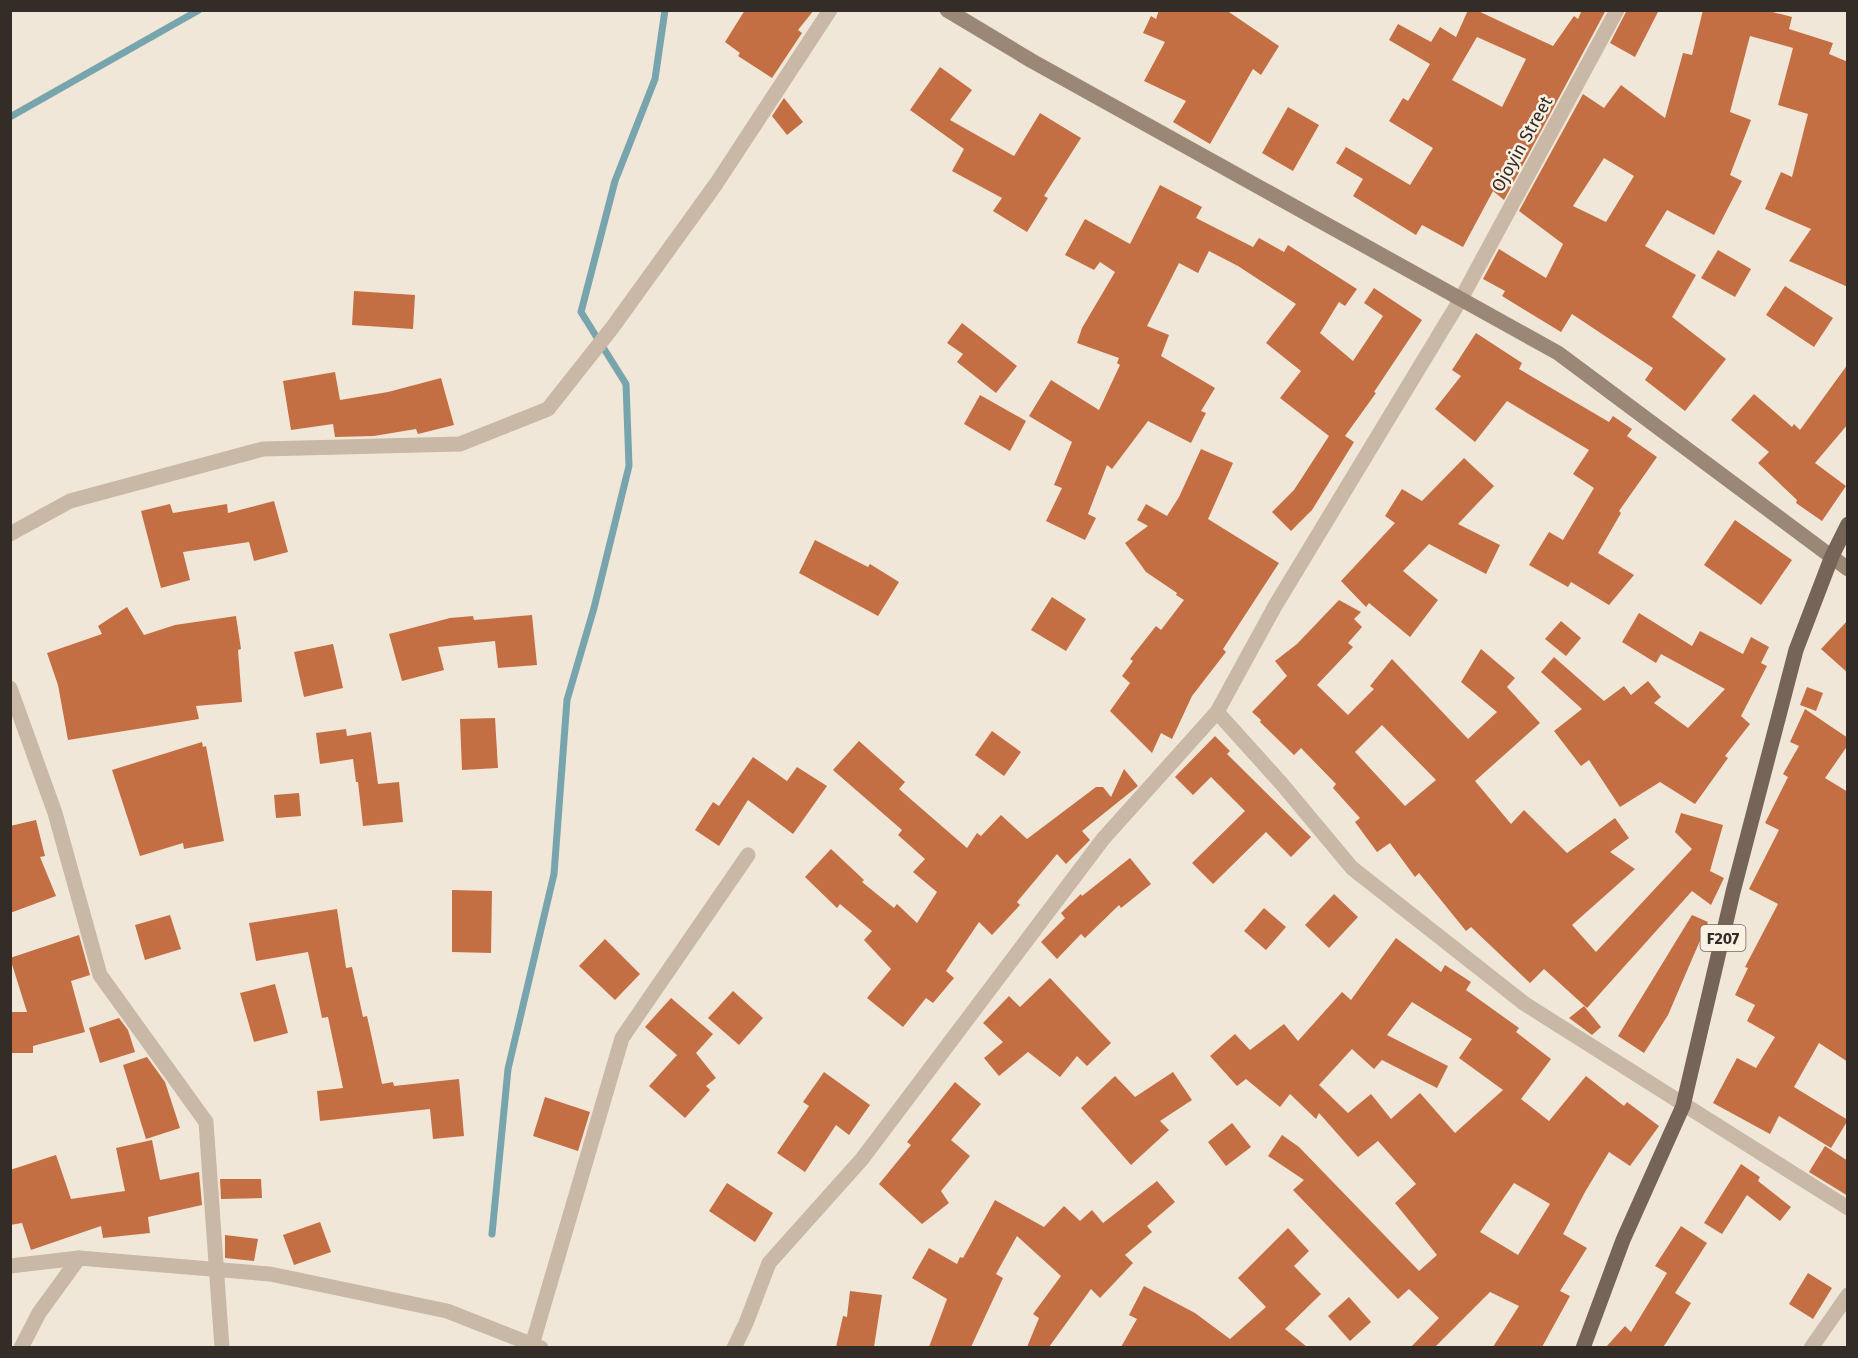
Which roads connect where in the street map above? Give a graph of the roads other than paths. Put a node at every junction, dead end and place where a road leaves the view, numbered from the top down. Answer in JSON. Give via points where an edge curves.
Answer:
{"nodes":[{"id":1,"x":830,"y":10,"type":"edge"},
{"id":2,"x":947,"y":10,"type":"edge"},
{"id":3,"x":1617,"y":10,"type":"edge"},
{"id":4,"x":1462,"y":297,"type":"junction"},
{"id":5,"x":1848,"y":524,"type":"edge"},
{"id":6,"x":10,"y":534,"type":"edge"},
{"id":7,"x":1832,"y":556,"type":"junction"},
{"id":8,"x":1848,"y":569,"type":"edge"},
{"id":9,"x":10,"y":688,"type":"edge"},
{"id":10,"x":1217,"y":712,"type":"junction"},
{"id":11,"x":748,"y":855,"type":"dead end"},
{"id":12,"x":1683,"y":1106,"type":"junction"},
{"id":13,"x":1848,"y":1208,"type":"edge"},
{"id":14,"x":79,"y":1258,"type":"junction"},
{"id":15,"x":10,"y":1266,"type":"edge"},
{"id":16,"x":216,"y":1270,"type":"junction"},
{"id":17,"x":1848,"y":1296,"type":"edge"},
{"id":18,"x":1815,"y":1345,"type":"edge"},
{"id":19,"x":537,"y":1346,"type":"edge"},
{"id":20,"x":21,"y":1347,"type":"edge"},
{"id":21,"x":222,"y":1347,"type":"edge"},
{"id":22,"x":734,"y":1347,"type":"edge"},
{"id":23,"x":1583,"y":1347,"type":"edge"}],
"edges":[{"from":1,"to":6,"type":"street","via":[[716,184],[548,409],[460,444],[263,449],[69,501]]},
{"from":2,"to":4,"type":"street","via":[[1032,61]]},
{"from":3,"to":4,"type":"street","name":"Ojoyin Street"},
{"from":4,"to":7,"type":"street","via":[[1558,353]]},
{"from":4,"to":10,"type":"street","name":"Ojoyin Street","via":[[1275,606]]},
{"from":5,"to":7,"type":"main road","number":"F207"},
{"from":7,"to":8,"type":"street"},
{"from":7,"to":12,"type":"main road","number":"F207","via":[[1796,650]]},
{"from":9,"to":16,"type":"street","via":[[55,813],[100,975],[206,1122]]},
{"from":10,"to":12,"type":"street","via":[[1352,868],[1525,1004]]},
{"from":10,"to":22,"type":"street","name":"Ojoyin Street","via":[[1103,839],[862,1159],[770,1263]]},
{"from":11,"to":19,"type":"street","via":[[622,1038]]},
{"from":12,"to":13,"type":"street"},
{"from":12,"to":23,"type":"main road","number":"F207","via":[[1623,1240]]},
{"from":14,"to":15,"type":"street"},
{"from":14,"to":16,"type":"street"},
{"from":14,"to":20,"type":"street","via":[[39,1313]]},
{"from":16,"to":19,"type":"street","via":[[270,1274],[447,1311]]},
{"from":16,"to":21,"type":"street"},
{"from":17,"to":18,"type":"street"}]}
